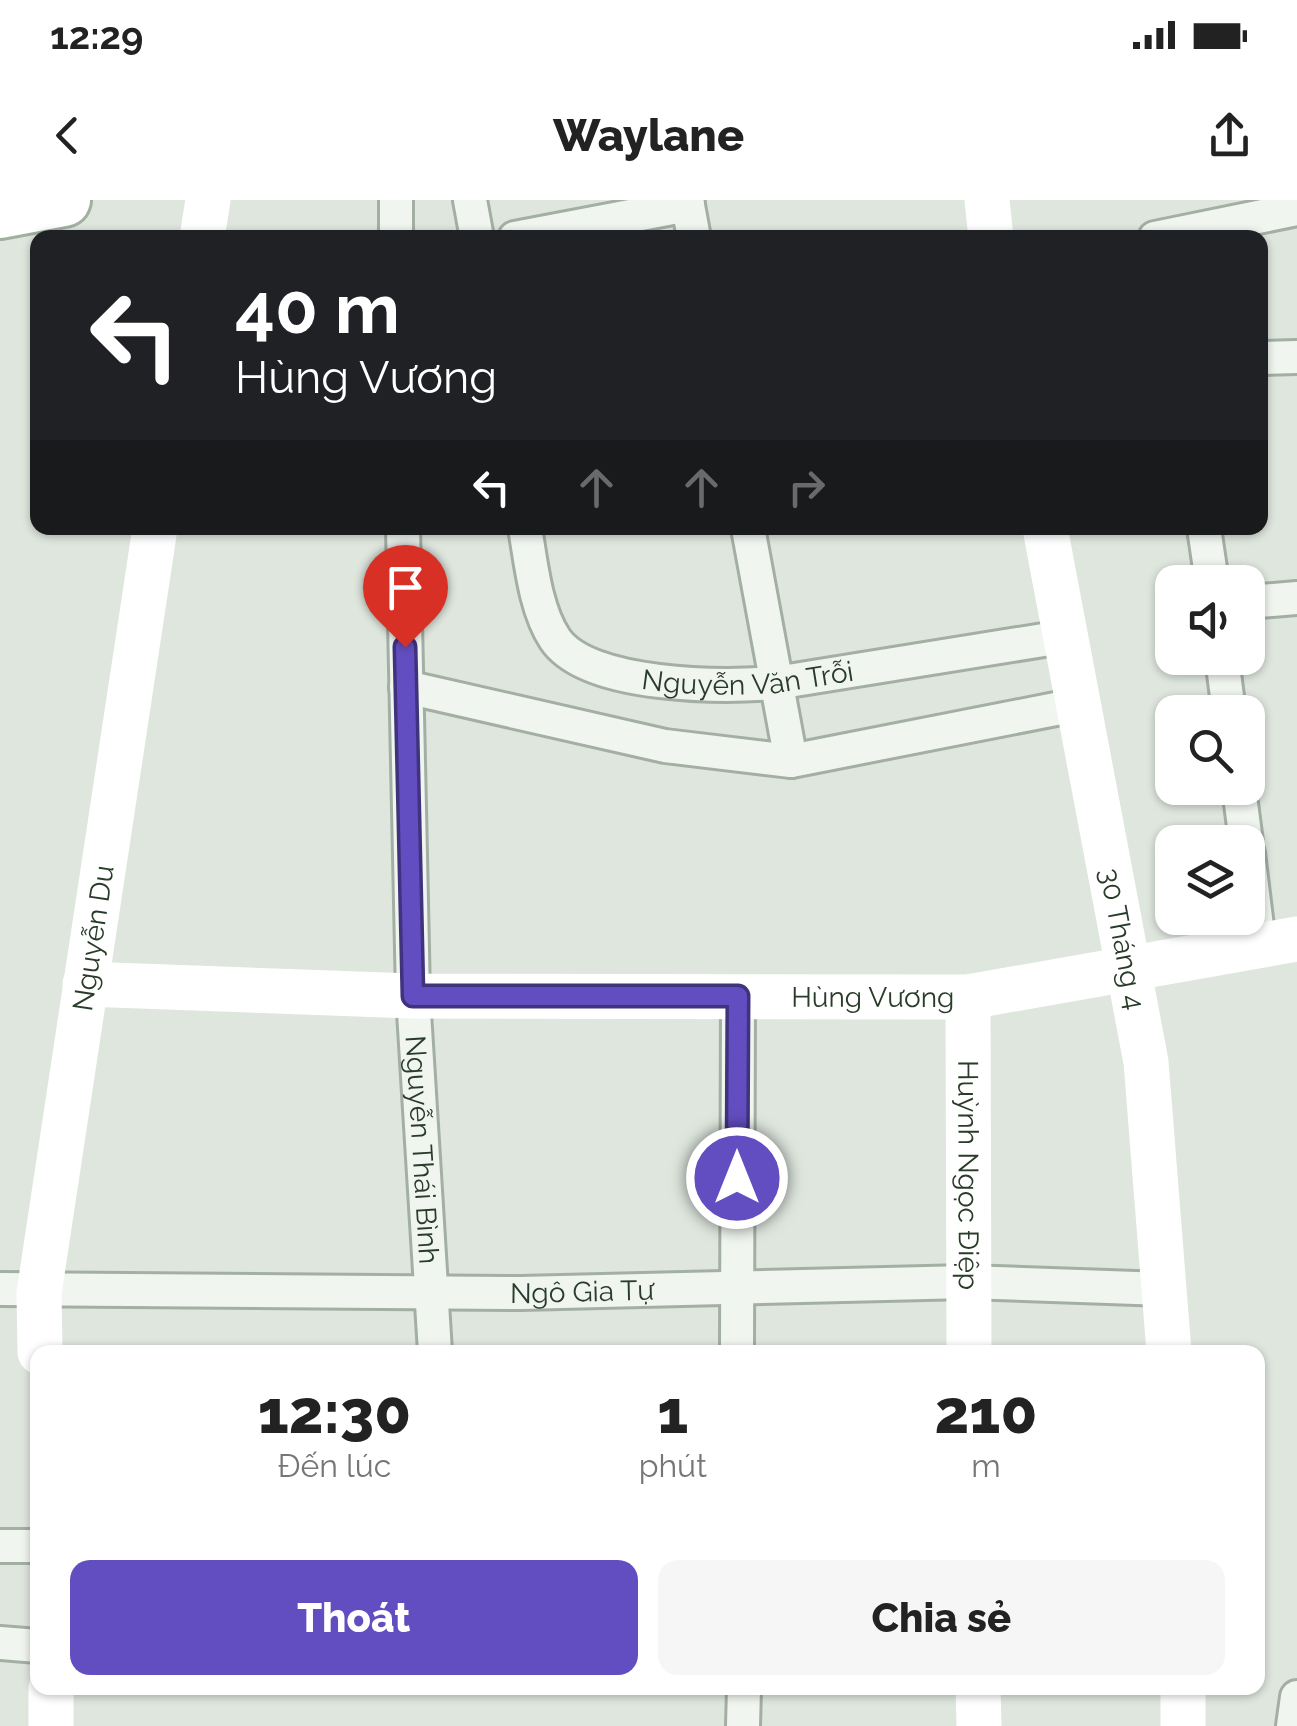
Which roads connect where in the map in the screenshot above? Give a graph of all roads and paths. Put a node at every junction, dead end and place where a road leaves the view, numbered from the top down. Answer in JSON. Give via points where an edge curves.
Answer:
{"nodes":[{"id":1,"x":64,"y":200,"type":"edge"},
{"id":2,"x":208,"y":200,"type":"edge"},
{"id":3,"x":396,"y":200,"type":"edge"},
{"id":4,"x":470,"y":200,"type":"edge"},
{"id":5,"x":987,"y":200,"type":"edge"},
{"id":6,"x":688,"y":202,"type":"edge"},
{"id":7,"x":1297,"y":209,"type":"edge"},
{"id":8,"x":0,"y":212,"type":"edge"},
{"id":9,"x":203,"y":230,"type":"edge"},
{"id":10,"x":396,"y":230,"type":"edge"},
{"id":11,"x":475,"y":230,"type":"edge"},
{"id":12,"x":553,"y":230,"type":"edge"},
{"id":13,"x":693,"y":230,"type":"edge"},
{"id":14,"x":990,"y":230,"type":"edge"},
{"id":15,"x":1194,"y":230,"type":"edge"},
{"id":16,"x":1297,"y":357,"type":"edge"},
{"id":17,"x":1268,"y":358,"type":"edge"},
{"id":18,"x":154,"y":535,"type":"edge"},
{"id":19,"x":403,"y":535,"type":"edge"},
{"id":20,"x":526,"y":535,"type":"edge"},
{"id":21,"x":749,"y":535,"type":"edge"},
{"id":22,"x":1045,"y":535,"type":"edge"},
{"id":23,"x":1205,"y":535,"type":"edge"},
{"id":24,"x":1209,"y":565,"type":"edge"},
{"id":25,"x":1297,"y":598,"type":"edge"},
{"id":26,"x":1265,"y":601,"type":"edge"},
{"id":27,"x":1062,"y":637,"type":"junction"},
{"id":28,"x":776,"y":684,"type":"junction"},
{"id":29,"x":406,"y":687,"type":"junction"},
{"id":30,"x":1076,"y":705,"type":"junction"},
{"id":31,"x":791,"y":761,"type":"junction"},
{"id":32,"x":1265,"y":903,"type":"edge"},
{"id":33,"x":1278,"y":941,"type":"edge"},
{"id":34,"x":1128,"y":965,"type":"junction"},
{"id":35,"x":85,"y":984,"type":"junction"},
{"id":36,"x":413,"y":996,"type":"junction"},
{"id":37,"x":738,"y":996,"type":"junction"},
{"id":38,"x":968,"y":997,"type":"junction"},
{"id":39,"x":968,"y":1282,"type":"junction"},
{"id":40,"x":737,"y":1288,"type":"junction"},
{"id":41,"x":1164,"y":1290,"type":"junction"},
{"id":42,"x":20,"y":1291,"type":"edge"},
{"id":43,"x":434,"y":1292,"type":"junction"},
{"id":44,"x":38,"y":1345,"type":"edge"},
{"id":45,"x":435,"y":1345,"type":"edge"},
{"id":46,"x":737,"y":1345,"type":"edge"},
{"id":47,"x":969,"y":1345,"type":"edge"},
{"id":48,"x":1168,"y":1345,"type":"edge"},
{"id":49,"x":0,"y":1546,"type":"edge"},
{"id":50,"x":30,"y":1546,"type":"edge"},
{"id":51,"x":0,"y":1644,"type":"edge"},
{"id":52,"x":30,"y":1646,"type":"edge"},
{"id":53,"x":50,"y":1695,"type":"edge"},
{"id":54,"x":744,"y":1695,"type":"edge"},
{"id":55,"x":978,"y":1695,"type":"edge"},
{"id":56,"x":1183,"y":1695,"type":"edge"},
{"id":57,"x":1297,"y":1697,"type":"edge"},
{"id":58,"x":51,"y":1726,"type":"edge"},
{"id":59,"x":742,"y":1726,"type":"edge"},
{"id":60,"x":979,"y":1726,"type":"edge"},
{"id":61,"x":1183,"y":1726,"type":"edge"},
{"id":62,"x":1294,"y":1726,"type":"edge"}],
"edges":[{"from":1,"to":8,"type":"main road"},
{"from":2,"to":9,"type":"street"},
{"from":3,"to":10,"type":"street"},
{"from":4,"to":11,"type":"street"},
{"from":5,"to":14,"type":"street"},
{"from":6,"to":12,"type":"street"},
{"from":6,"to":13,"type":"street"},
{"from":7,"to":15,"type":"street"},
{"from":16,"to":17,"type":"street"},
{"from":18,"to":35,"type":"street","name":"Nguyễn Du"},
{"from":19,"to":29,"type":"street","name":"Nguyễn Thái Bình"},
{"from":20,"to":28,"type":"street","name":"Nguyễn Văn Trỗi","via":[[534,582],[556,640],[588,664],[674,681]]},
{"from":21,"to":28,"type":"street"},
{"from":22,"to":27,"type":"street","name":"30 Tháng 4"},
{"from":23,"to":24,"type":"street"},
{"from":25,"to":26,"type":"street"},
{"from":27,"to":28,"type":"street","name":"Nguyễn Văn Trỗi"},
{"from":27,"to":30,"type":"street","name":"30 Tháng 4"},
{"from":28,"to":31,"type":"street"},
{"from":29,"to":31,"type":"street","via":[[665,746]]},
{"from":29,"to":36,"type":"street","name":"Nguyễn Thái Bình"},
{"from":30,"to":31,"type":"street"},
{"from":30,"to":34,"type":"street","name":"30 Tháng 4"},
{"from":32,"to":33,"type":"street"},
{"from":33,"to":34,"type":"street","name":"Hùng Vương"},
{"from":34,"to":38,"type":"street","name":"Hùng Vương"},
{"from":34,"to":41,"type":"street","name":"30 Tháng 4","via":[[1146,1062]]},
{"from":35,"to":36,"type":"street","name":"Hùng Vương"},
{"from":35,"to":42,"type":"street","name":"Nguyễn Du"},
{"from":36,"to":37,"type":"street","name":"Hùng Vương"},
{"from":36,"to":43,"type":"street","name":"Nguyễn Thái Bình"},
{"from":37,"to":38,"type":"street","name":"Hùng Vương"},
{"from":37,"to":40,"type":"street"},
{"from":38,"to":39,"type":"street","name":"Huỳnh Ngọc Điệp"},
{"from":39,"to":40,"type":"street","name":"Ngô Gia Tự"},
{"from":39,"to":41,"type":"street","name":"Ngô Gia Tự"},
{"from":39,"to":47,"type":"street","name":"Huỳnh Ngọc Điệp"},
{"from":40,"to":43,"type":"street","name":"Ngô Gia Tự"},
{"from":40,"to":46,"type":"street"},
{"from":41,"to":48,"type":"street","name":"30 Tháng 4"},
{"from":42,"to":43,"type":"street","name":"Ngô Gia Tự"},
{"from":42,"to":44,"type":"street","name":"Nguyễn Du"},
{"from":43,"to":45,"type":"street","name":"Nguyễn Thái Bình"},
{"from":49,"to":50,"type":"street"},
{"from":51,"to":52,"type":"street"},
{"from":53,"to":58,"type":"street"},
{"from":54,"to":59,"type":"street"},
{"from":55,"to":60,"type":"street"},
{"from":56,"to":61,"type":"street"},
{"from":57,"to":62,"type":"street"}]}
